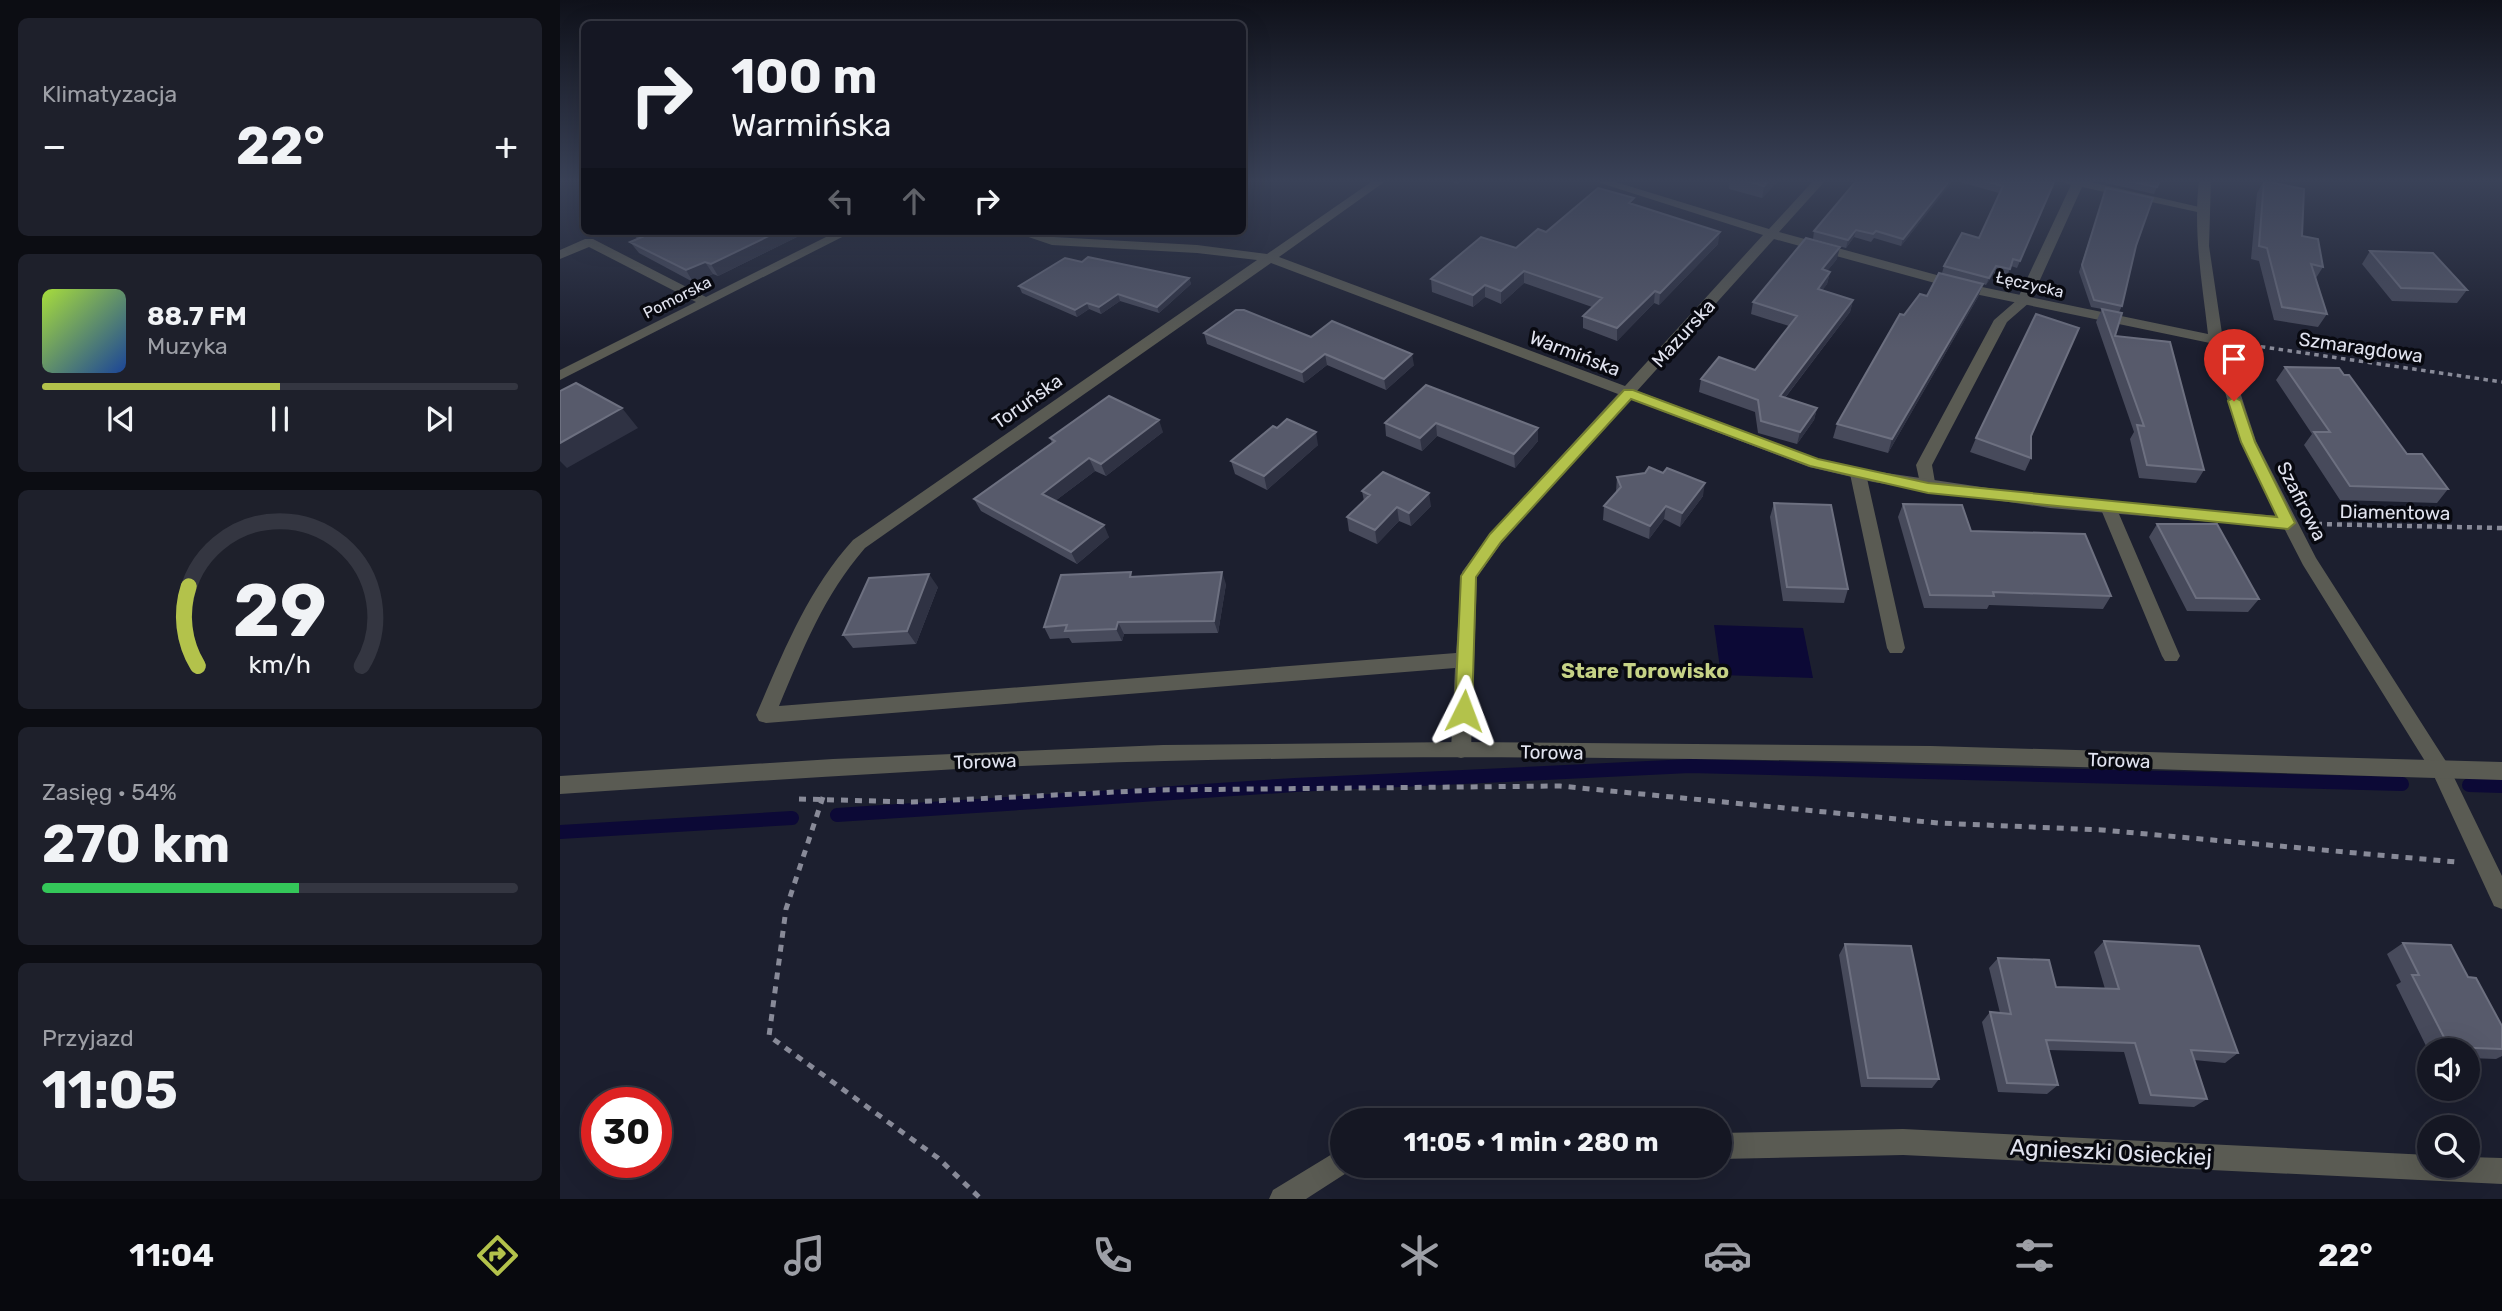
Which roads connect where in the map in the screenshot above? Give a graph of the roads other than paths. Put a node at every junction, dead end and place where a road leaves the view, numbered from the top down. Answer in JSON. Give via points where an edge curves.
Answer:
{"nodes":[{"id":1,"x":838,"y":236,"type":"edge"},
{"id":2,"x":1034,"y":236,"type":"edge"},
{"id":3,"x":1301,"y":236,"type":"edge"},
{"id":4,"x":1769,"y":236,"type":"edge"},
{"id":5,"x":1778,"y":236,"type":"edge"},
{"id":6,"x":2050,"y":236,"type":"edge"},
{"id":7,"x":2203,"y":236,"type":"edge"},
{"id":8,"x":560,"y":256,"type":"edge"},
{"id":9,"x":1269,"y":258,"type":"junction"},
{"id":10,"x":706,"y":302,"type":"junction"},
{"id":11,"x":2023,"y":302,"type":"junction"},
{"id":12,"x":2216,"y":340,"type":"junction"},
{"id":13,"x":560,"y":376,"type":"edge"},
{"id":14,"x":1628,"y":393,"type":"junction"},
{"id":15,"x":1858,"y":474,"type":"junction"},
{"id":16,"x":1928,"y":488,"type":"junction"},
{"id":17,"x":2108,"y":507,"type":"junction"},
{"id":18,"x":2288,"y":523,"type":"junction"},
{"id":19,"x":1896,"y":648,"type":"dead end"},
{"id":20,"x":2171,"y":656,"type":"dead end"},
{"id":21,"x":1465,"y":660,"type":"junction"},
{"id":22,"x":1461,"y":750,"type":"junction"},
{"id":23,"x":2440,"y":769,"type":"junction"},
{"id":24,"x":2502,"y":771,"type":"edge"},
{"id":25,"x":560,"y":785,"type":"edge"},
{"id":26,"x":2502,"y":899,"type":"edge"},
{"id":27,"x":1732,"y":1146,"type":"edge"},
{"id":28,"x":1330,"y":1169,"type":"edge"},
{"id":29,"x":2502,"y":1171,"type":"edge"},
{"id":30,"x":1282,"y":1199,"type":"edge"}],
"edges":[{"from":1,"to":10,"type":"street","name":"Pomorska"},
{"from":2,"to":9,"type":"street","name":"Warmińska"},
{"from":3,"to":9,"type":"street","name":"Toruńska"},
{"from":4,"to":14,"type":"street","name":"Mazurska"},
{"from":5,"to":11,"type":"street","name":"Łęczycka"},
{"from":6,"to":11,"type":"street"},
{"from":7,"to":12,"type":"street","name":"Szafirowa"},
{"from":8,"to":10,"type":"street","via":[[589,242]]},
{"from":9,"to":14,"type":"street","name":"Warmińska"},
{"from":9,"to":21,"type":"street","name":"Toruńska","via":[[859,544],[840,564],[812,609],[766,715]]},
{"from":10,"to":13,"type":"street","name":"Pomorska"},
{"from":11,"to":12,"type":"street","name":"Łęczycka"},
{"from":11,"to":16,"type":"street","via":[[2001,320],[1924,465]]},
{"from":12,"to":18,"type":"street","name":"Szafirowa","via":[[2240,421]]},
{"from":14,"to":15,"type":"street","name":"Warmińska","via":[[1815,463]]},
{"from":14,"to":21,"type":"street","name":"Mazurska","via":[[1496,538],[1468,576]]},
{"from":15,"to":16,"type":"street","name":"Warmińska"},
{"from":15,"to":19,"type":"street"},
{"from":16,"to":17,"type":"street","name":"Warmińska"},
{"from":17,"to":18,"type":"street","name":"Warmińska"},
{"from":17,"to":20,"type":"street"},
{"from":18,"to":23,"type":"street","name":"Szafirowa"},
{"from":21,"to":22,"type":"street","name":"Mazurska"},
{"from":22,"to":23,"type":"street","name":"Torowa","via":[[1931,754]]},
{"from":22,"to":25,"type":"street","name":"Torowa","via":[[1163,753]]},
{"from":23,"to":24,"type":"street","name":"Torowa"},
{"from":23,"to":26,"type":"street","name":"Szafirowa"},
{"from":27,"to":29,"type":"street","name":"Agnieszki Osieckiej","via":[[1903,1142]]},
{"from":28,"to":30,"type":"street"}]}
